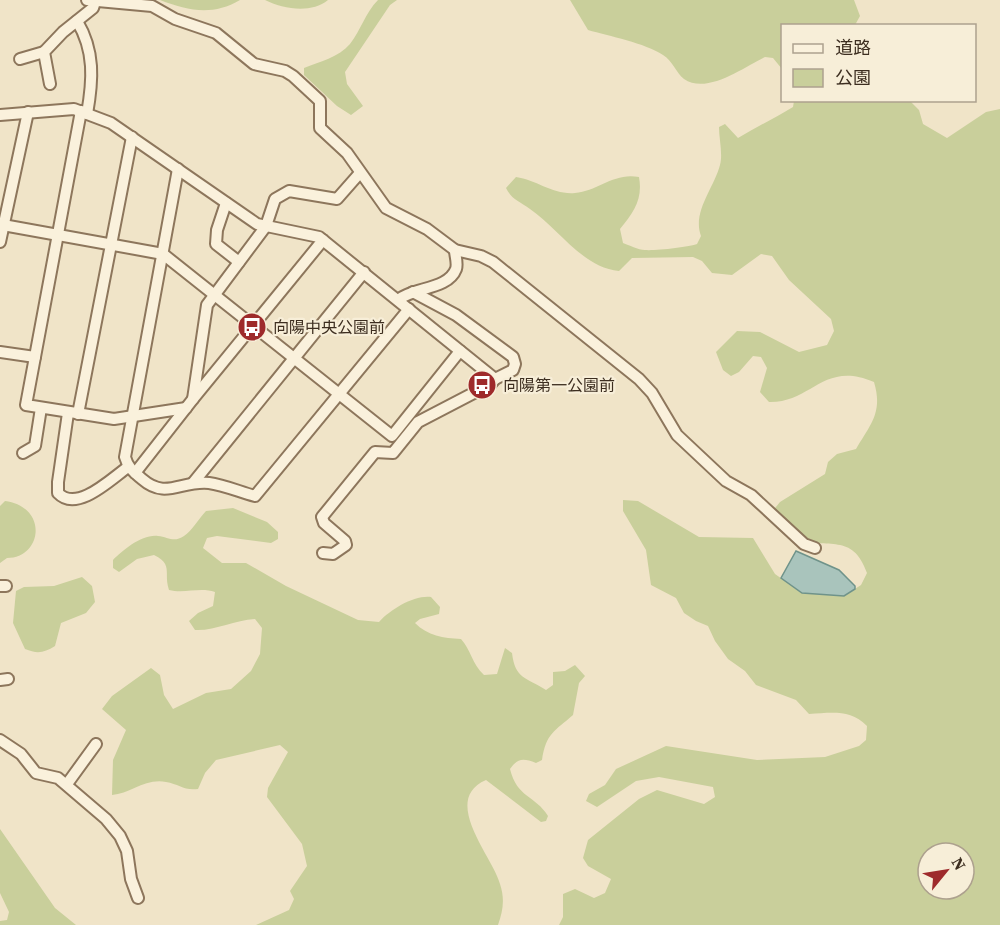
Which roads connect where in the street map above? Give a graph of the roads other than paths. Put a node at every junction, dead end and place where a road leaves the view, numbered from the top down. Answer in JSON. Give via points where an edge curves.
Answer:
{"nodes":[{"id":1,"x":91,"y":1,"type":"edge"},
{"id":2,"x":76,"y":21,"type":"junction"},
{"id":3,"x":44,"y":52,"type":"junction"},
{"id":4,"x":20,"y":59,"type":"dead end"},
{"id":5,"x":50,"y":84,"type":"dead end"},
{"id":6,"x":28,"y":112,"type":"junction"},
{"id":7,"x":84,"y":112,"type":"junction"},
{"id":8,"x":0,"y":115,"type":"edge"},
{"id":9,"x":132,"y":137,"type":"junction"},
{"id":10,"x":178,"y":169,"type":"junction"},
{"id":11,"x":360,"y":174,"type":"junction"},
{"id":12,"x":226,"y":203,"type":"junction"},
{"id":13,"x":3,"y":225,"type":"junction"},
{"id":14,"x":266,"y":226,"type":"junction"},
{"id":15,"x":58,"y":236,"type":"junction"},
{"id":16,"x":323,"y":240,"type":"junction"},
{"id":17,"x":0,"y":242,"type":"edge"},
{"id":18,"x":111,"y":246,"type":"junction"},
{"id":19,"x":455,"y":250,"type":"junction"},
{"id":20,"x":163,"y":254,"type":"junction"},
{"id":21,"x":239,"y":262,"type":"junction"},
{"id":22,"x":364,"y":272,"type":"junction"},
{"id":23,"x":413,"y":292,"type":"junction"},
{"id":24,"x":213,"y":295,"type":"junction"},
{"id":25,"x":398,"y":300,"type":"junction"},
{"id":26,"x":409,"y":309,"type":"junction"},
{"id":27,"x":254,"y":326,"type":"junction"},
{"id":28,"x":460,"y":351,"type":"junction"},
{"id":29,"x":0,"y":352,"type":"edge"},
{"id":30,"x":35,"y":357,"type":"junction"},
{"id":31,"x":294,"y":358,"type":"junction"},
{"id":32,"x":495,"y":379,"type":"junction"},
{"id":33,"x":340,"y":394,"type":"junction"},
{"id":34,"x":189,"y":403,"type":"junction"},
{"id":35,"x":41,"y":408,"type":"junction"},
{"id":36,"x":73,"y":414,"type":"junction"},
{"id":37,"x":133,"y":417,"type":"junction"},
{"id":38,"x":23,"y":453,"type":"dead end"},
{"id":39,"x":131,"y":470,"type":"junction"},
{"id":40,"x":193,"y":483,"type":"junction"},
{"id":41,"x":815,"y":548,"type":"dead end"},
{"id":42,"x":323,"y":553,"type":"dead end"},
{"id":43,"x":0,"y":740,"type":"edge"},
{"id":44,"x":96,"y":744,"type":"dead end"},
{"id":45,"x":67,"y":784,"type":"junction"},
{"id":46,"x":138,"y":898,"type":"dead end"}],
"edges":[{"from":1,"to":2,"type":"street","via":[[93,8]]},
{"from":1,"to":11,"type":"street","via":[[152,6],[175,19],[216,33],[254,64],[293,76],[320,101],[320,128],[346,153]]},
{"from":2,"to":3,"type":"street"},
{"from":2,"to":7,"type":"street","via":[[89,46],[93,80]]},
{"from":3,"to":4,"type":"street"},
{"from":3,"to":5,"type":"street"},
{"from":6,"to":7,"type":"street"},
{"from":6,"to":8,"type":"street"},
{"from":6,"to":13,"type":"street"},
{"from":7,"to":9,"type":"street"},
{"from":7,"to":15,"type":"street"},
{"from":9,"to":10,"type":"street"},
{"from":9,"to":18,"type":"street"},
{"from":10,"to":12,"type":"street"},
{"from":10,"to":20,"type":"street"},
{"from":11,"to":14,"type":"street","via":[[337,199],[312,193],[282,194],[275,199]]},
{"from":11,"to":19,"type":"street","via":[[386,208],[427,229]]},
{"from":12,"to":14,"type":"street"},
{"from":12,"to":21,"type":"street","via":[[216,244]]},
{"from":13,"to":15,"type":"street"},
{"from":13,"to":17,"type":"street"},
{"from":14,"to":16,"type":"street"},
{"from":14,"to":21,"type":"street"},
{"from":15,"to":18,"type":"street"},
{"from":15,"to":30,"type":"street"},
{"from":16,"to":22,"type":"street"},
{"from":16,"to":27,"type":"street"},
{"from":18,"to":20,"type":"street"},
{"from":18,"to":36,"type":"street"},
{"from":19,"to":23,"type":"street","via":[[457,264],[453,274]]},
{"from":19,"to":41,"type":"street","via":[[493,262],[571,323],[652,393],[677,435],[721,476],[751,495],[804,544]]},
{"from":20,"to":24,"type":"street"},
{"from":20,"to":37,"type":"street"},
{"from":21,"to":24,"type":"street"},
{"from":22,"to":25,"type":"street"},
{"from":22,"to":31,"type":"street"},
{"from":23,"to":25,"type":"street"},
{"from":23,"to":32,"type":"street","via":[[456,315],[513,357],[513,370]]},
{"from":24,"to":27,"type":"street"},
{"from":24,"to":34,"type":"street","via":[[207,305]]},
{"from":25,"to":26,"type":"street"},
{"from":26,"to":28,"type":"street"},
{"from":26,"to":33,"type":"street"},
{"from":27,"to":31,"type":"street"},
{"from":27,"to":34,"type":"street"},
{"from":28,"to":32,"type":"street"},
{"from":28,"to":33,"type":"street","via":[[392,436]]},
{"from":29,"to":30,"type":"street"},
{"from":30,"to":35,"type":"street","via":[[26,405]]},
{"from":31,"to":33,"type":"street"},
{"from":31,"to":40,"type":"street"},
{"from":32,"to":42,"type":"street","via":[[418,422],[393,453],[375,452],[322,517],[346,545],[333,554]]},
{"from":33,"to":40,"type":"street","via":[[255,495],[211,483]]},
{"from":34,"to":37,"type":"street"},
{"from":34,"to":39,"type":"street"},
{"from":35,"to":36,"type":"street"},
{"from":35,"to":38,"type":"street","via":[[35,446]]},
{"from":36,"to":37,"type":"street"},
{"from":36,"to":39,"type":"street","via":[[58,482],[58,493],[64,499],[85,496]]},
{"from":37,"to":39,"type":"street","via":[[125,458]]},
{"from":39,"to":40,"type":"street","via":[[153,489]]},
{"from":43,"to":45,"type":"street","via":[[21,754],[36,773]]},
{"from":44,"to":45,"type":"street"},
{"from":45,"to":46,"type":"street","via":[[120,836]]}]}
